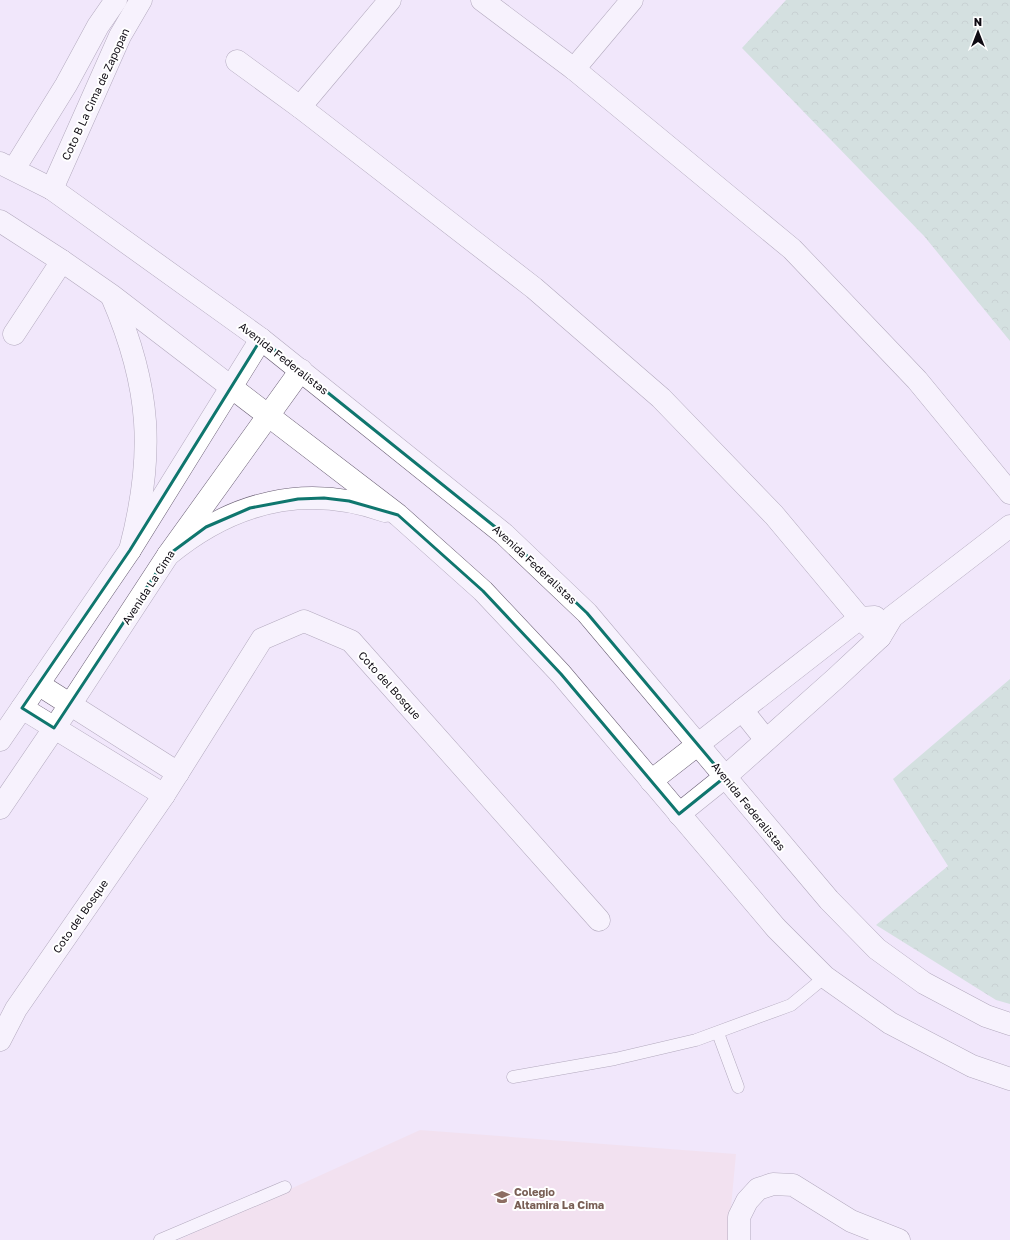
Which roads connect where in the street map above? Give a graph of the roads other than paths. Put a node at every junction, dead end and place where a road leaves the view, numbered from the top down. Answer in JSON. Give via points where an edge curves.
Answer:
{"nodes":[{"id":1,"x":116,"y":0,"type":"edge"},
{"id":2,"x":141,"y":0,"type":"edge"},
{"id":3,"x":390,"y":0,"type":"edge"},
{"id":4,"x":482,"y":0,"type":"edge"},
{"id":5,"x":632,"y":0,"type":"edge"},
{"id":6,"x":237,"y":61,"type":"dead end"},
{"id":7,"x":574,"y":69,"type":"junction"},
{"id":8,"x":300,"y":106,"type":"junction"},
{"id":9,"x":7,"y":166,"type":"edge"},
{"id":10,"x":52,"y":189,"type":"junction"},
{"id":11,"x":0,"y":221,"type":"edge"},
{"id":12,"x":62,"y":261,"type":"junction"},
{"id":13,"x":111,"y":295,"type":"junction"},
{"id":14,"x":14,"y":334,"type":"dead end"},
{"id":15,"x":261,"y":339,"type":"junction"},
{"id":16,"x":301,"y":370,"type":"junction"},
{"id":17,"x":231,"y":387,"type":"junction"},
{"id":18,"x":268,"y":417,"type":"junction"},
{"id":19,"x":1010,"y":493,"type":"edge"},
{"id":20,"x":398,"y":515,"type":"junction"},
{"id":21,"x":1010,"y":526,"type":"edge"},
{"id":22,"x":130,"y":550,"type":"junction"},
{"id":23,"x":168,"y":555,"type":"junction"},
{"id":24,"x":892,"y":617,"type":"junction"},
{"id":25,"x":860,"y":618,"type":"junction"},
{"id":26,"x":880,"y":637,"type":"junction"},
{"id":27,"x":38,"y":684,"type":"junction"},
{"id":28,"x":70,"y":705,"type":"junction"},
{"id":29,"x":22,"y":708,"type":"junction"},
{"id":30,"x":742,"y":710,"type":"junction"},
{"id":31,"x":103,"y":726,"type":"junction"},
{"id":32,"x":54,"y":728,"type":"junction"},
{"id":33,"x":0,"y":740,"type":"edge"},
{"id":34,"x":766,"y":740,"type":"junction"},
{"id":35,"x":698,"y":744,"type":"junction"},
{"id":36,"x":88,"y":749,"type":"junction"},
{"id":37,"x":139,"y":750,"type":"junction"},
{"id":38,"x":126,"y":772,"type":"junction"},
{"id":39,"x":178,"y":773,"type":"junction"},
{"id":40,"x":725,"y":777,"type":"junction"},
{"id":41,"x":651,"y":781,"type":"junction"},
{"id":42,"x":164,"y":795,"type":"junction"},
{"id":43,"x":0,"y":808,"type":"edge"},
{"id":44,"x":679,"y":814,"type":"junction"},
{"id":45,"x":599,"y":920,"type":"dead end"},
{"id":46,"x":825,"y":977,"type":"junction"},
{"id":47,"x":1010,"y":1024,"type":"edge"},
{"id":48,"x":718,"y":1033,"type":"junction"},
{"id":49,"x":0,"y":1040,"type":"edge"},
{"id":50,"x":513,"y":1077,"type":"dead end"},
{"id":51,"x":1010,"y":1078,"type":"edge"},
{"id":52,"x":738,"y":1087,"type":"dead end"},
{"id":53,"x":285,"y":1188,"type":"dead end"},
{"id":54,"x":160,"y":1240,"type":"edge"},
{"id":55,"x":739,"y":1240,"type":"edge"},
{"id":56,"x":899,"y":1240,"type":"edge"}],
"edges":[{"from":1,"to":9,"type":"street","via":[[98,26],[66,85]]},
{"from":2,"to":10,"type":"street","name":"Coto B La Cima de Zapopan","via":[[120,36]]},
{"from":3,"to":8,"type":"street"},
{"from":4,"to":7,"type":"street"},
{"from":5,"to":7,"type":"street"},
{"from":6,"to":8,"type":"street"},
{"from":7,"to":19,"type":"street","via":[[792,249],[917,380]]},
{"from":8,"to":25,"type":"street","via":[[534,288],[661,398],[774,515]]},
{"from":9,"to":10,"type":"street","name":"Avenida Federalistas"},
{"from":10,"to":15,"type":"street","name":"Avenida Federalistas"},
{"from":11,"to":12,"type":"street"},
{"from":12,"to":13,"type":"street"},
{"from":12,"to":14,"type":"street"},
{"from":13,"to":17,"type":"street"},
{"from":13,"to":22,"type":"street","via":[[134,353],[145,415],[144,483],[139,517]]},
{"from":15,"to":16,"type":"street","name":"Avenida Federalistas"},
{"from":15,"to":17,"type":"street"},
{"from":16,"to":18,"type":"street","name":"Avenida La Cima"},
{"from":16,"to":35,"type":"street","name":"Avenida Federalistas","via":[[504,534],[587,613]]},
{"from":17,"to":18,"type":"street"},
{"from":17,"to":22,"type":"street"},
{"from":18,"to":20,"type":"street"},
{"from":18,"to":23,"type":"street","name":"Avenida La Cima"},
{"from":20,"to":23,"type":"street","via":[[349,501],[324,498],[273,502],[206,526]]},
{"from":20,"to":41,"type":"street","via":[[483,591],[560,674]]},
{"from":21,"to":24,"type":"street"},
{"from":22,"to":27,"type":"street"},
{"from":23,"to":28,"type":"street","name":"Avenida La Cima"},
{"from":24,"to":25,"type":"street"},
{"from":24,"to":26,"type":"street"},
{"from":25,"to":26,"type":"street"},
{"from":25,"to":30,"type":"street"},
{"from":26,"to":34,"type":"street"},
{"from":27,"to":28,"type":"street"},
{"from":27,"to":29,"type":"street"},
{"from":28,"to":31,"type":"street"},
{"from":28,"to":32,"type":"street","name":"Avenida La Cima"},
{"from":29,"to":32,"type":"street"},
{"from":29,"to":33,"type":"street"},
{"from":30,"to":34,"type":"street"},
{"from":30,"to":35,"type":"street"},
{"from":31,"to":36,"type":"street"},
{"from":31,"to":37,"type":"street"},
{"from":32,"to":36,"type":"street"},
{"from":32,"to":43,"type":"street","name":"Avenida La Cima"},
{"from":34,"to":40,"type":"street"},
{"from":35,"to":40,"type":"street","name":"Avenida Federalistas"},
{"from":35,"to":41,"type":"street"},
{"from":36,"to":38,"type":"street"},
{"from":37,"to":38,"type":"street"},
{"from":37,"to":39,"type":"street"},
{"from":38,"to":42,"type":"street"},
{"from":39,"to":42,"type":"street","name":"Coto del Bosque"},
{"from":39,"to":45,"type":"street","name":"Coto del Bosque","via":[[262,639],[304,620],[351,641]]},
{"from":40,"to":44,"type":"street"},
{"from":40,"to":47,"type":"street","name":"Avenida Federalistas","via":[[828,900],[877,948],[924,983],[986,1016]]},
{"from":41,"to":44,"type":"street"},
{"from":42,"to":49,"type":"street","name":"Coto del Bosque","via":[[16,1009]]},
{"from":44,"to":46,"type":"street","via":[[776,928]]},
{"from":46,"to":48,"type":"lane","via":[[791,1005]]},
{"from":46,"to":51,"type":"street","via":[[890,1023],[972,1066]]},
{"from":48,"to":50,"type":"lane","via":[[615,1059]]},
{"from":48,"to":52,"type":"lane"},
{"from":53,"to":54,"type":"lane"},
{"from":55,"to":56,"type":"street","via":[[739,1217],[747,1201],[758,1189],[773,1184],[793,1185],[851,1221]]}]}
